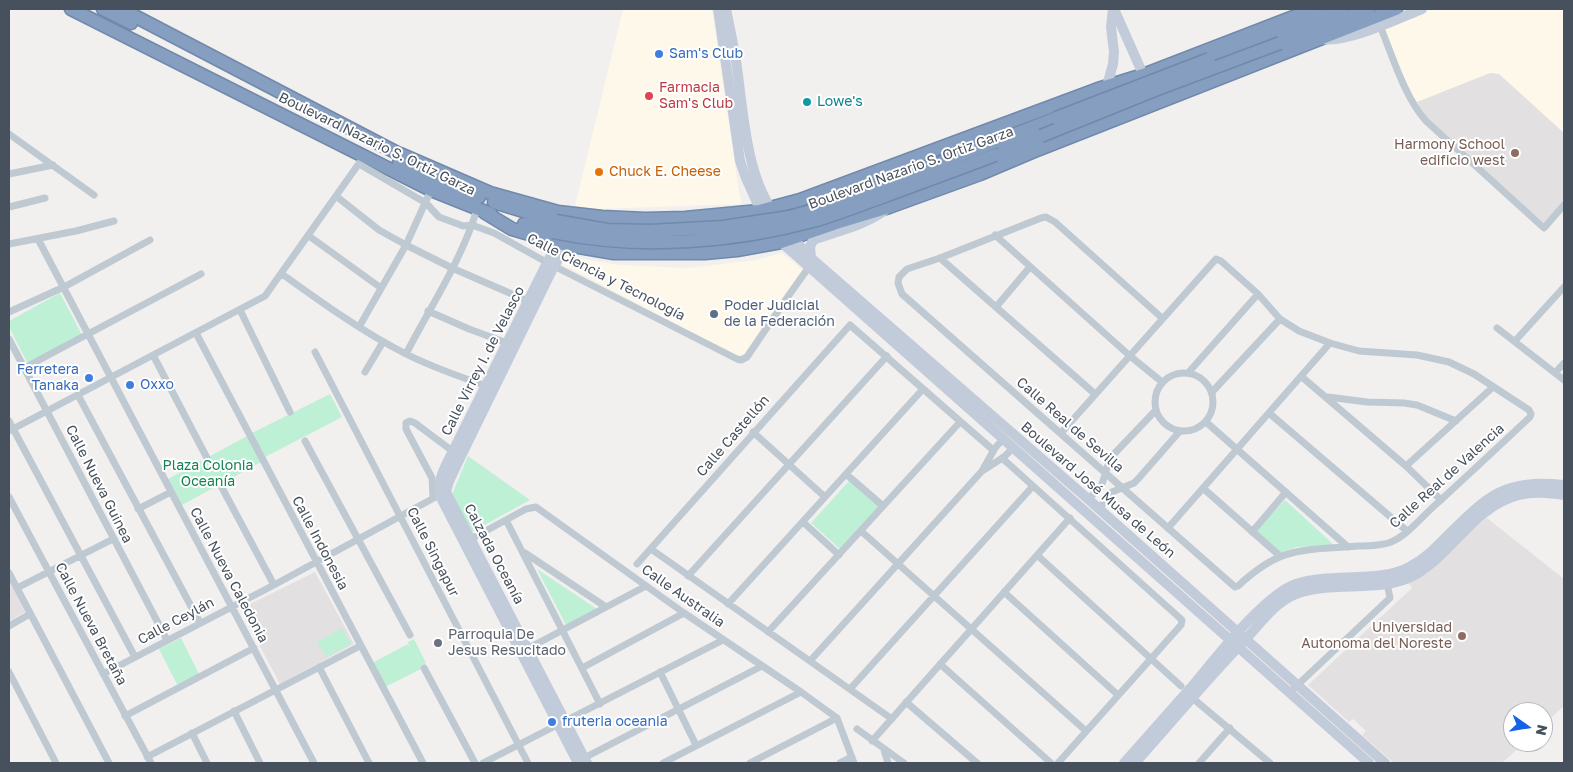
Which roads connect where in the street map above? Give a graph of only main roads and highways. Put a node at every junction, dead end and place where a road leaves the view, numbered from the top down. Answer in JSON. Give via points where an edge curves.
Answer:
{"nodes":[{"id":1,"x":71,"y":9,"type":"edge"},
{"id":2,"x":103,"y":9,"type":"edge"},
{"id":3,"x":121,"y":9,"type":"edge"},
{"id":4,"x":718,"y":9,"type":"edge"},
{"id":5,"x":726,"y":9,"type":"edge"},
{"id":6,"x":1113,"y":9,"type":"edge"},
{"id":7,"x":1314,"y":9,"type":"edge"},
{"id":8,"x":1341,"y":9,"type":"edge"},
{"id":9,"x":1368,"y":9,"type":"edge"},
{"id":10,"x":1396,"y":9,"type":"edge"},
{"id":11,"x":1422,"y":9,"type":"edge"},
{"id":12,"x":1333,"y":23,"type":"junction"},
{"id":13,"x":1320,"y":39,"type":"junction"},
{"id":14,"x":1251,"y":65,"type":"junction"},
{"id":15,"x":1143,"y":75,"type":"junction"},
{"id":16,"x":1107,"y":86,"type":"junction"},
{"id":17,"x":1154,"y":103,"type":"junction"},
{"id":18,"x":743,"y":119,"type":"junction"},
{"id":19,"x":1019,"y":133,"type":"junction"},
{"id":20,"x":971,"y":137,"type":"junction"},
{"id":21,"x":737,"y":143,"type":"junction"},
{"id":22,"x":998,"y":150,"type":"junction"},
{"id":23,"x":1032,"y":152,"type":"junction"},
{"id":24,"x":400,"y":154,"type":"junction"},
{"id":25,"x":800,"y":200,"type":"junction"},
{"id":26,"x":480,"y":206,"type":"junction"},
{"id":27,"x":890,"y":208,"type":"junction"},
{"id":28,"x":765,"y":210,"type":"junction"},
{"id":29,"x":742,"y":212,"type":"junction"},
{"id":30,"x":820,"y":228,"type":"junction"},
{"id":31,"x":558,"y":235,"type":"junction"},
{"id":32,"x":787,"y":240,"type":"junction"},
{"id":33,"x":737,"y":250,"type":"junction"},
{"id":34,"x":810,"y":263,"type":"junction"},
{"id":35,"x":551,"y":264,"type":"junction"},
{"id":36,"x":490,"y":388,"type":"junction"},
{"id":37,"x":1003,"y":439,"type":"junction"},
{"id":38,"x":1038,"y":455,"type":"junction"},
{"id":39,"x":1564,"y":485,"type":"edge"},
{"id":40,"x":439,"y":494,"type":"junction"},
{"id":41,"x":1564,"y":495,"type":"edge"},
{"id":42,"x":1143,"y":555,"type":"junction"},
{"id":43,"x":1239,"y":639,"type":"junction"},
{"id":44,"x":524,"y":650,"type":"junction"},
{"id":45,"x":1186,"y":692,"type":"junction"},
{"id":46,"x":583,"y":762,"type":"edge"},
{"id":47,"x":1124,"y":763,"type":"edge"},
{"id":48,"x":1135,"y":763,"type":"edge"},
{"id":49,"x":1369,"y":763,"type":"edge"},
{"id":50,"x":1385,"y":763,"type":"edge"}],
"edges":[{"from":1,"to":26,"type":"highway","name":"Boulevard Nazario S. Ortiz Garza","via":[[362,160],[431,190]]},
{"from":2,"to":26,"type":"highway","via":[[453,189]]},
{"from":3,"to":24,"type":"highway","name":"Boulevard Nazario S. Ortiz Garza"},
{"from":4,"to":21,"type":"main road"},
{"from":5,"to":18,"type":"main road"},
{"from":6,"to":15,"type":"main road"},
{"from":6,"to":16,"type":"main road","via":[[1114,52]]},
{"from":7,"to":15,"type":"highway"},
{"from":8,"to":19,"type":"highway","name":"Boulevard Nazario S. Ortiz Garza","bridge":true},
{"from":9,"to":12,"type":"highway","name":"Boulevard Nazario S. Ortiz Garza"},
{"from":10,"to":13,"type":"highway"},
{"from":11,"to":13,"type":"main road","via":[[1336,40]]},
{"from":12,"to":14,"type":"highway"},
{"from":12,"to":22,"type":"highway","name":"Boulevard Nazario S. Ortiz Garza","bridge":true},
{"from":13,"to":14,"type":"highway"},
{"from":14,"to":17,"type":"highway"},
{"from":15,"to":16,"type":"highway"},
{"from":15,"to":17,"type":"main road"},
{"from":16,"to":20,"type":"highway"},
{"from":17,"to":23,"type":"highway"},
{"from":18,"to":21,"type":"main road"},
{"from":18,"to":28,"type":"main road"},
{"from":19,"to":20,"type":"highway"},
{"from":19,"to":22,"type":"highway","name":"Boulevard Nazario S. Ortiz Garza"},
{"from":20,"to":25,"type":"highway"},
{"from":21,"to":28,"type":"main road","via":[[746,178]]},
{"from":22,"to":23,"type":"highway"},
{"from":22,"to":31,"type":"highway","name":"Boulevard Nazario S. Ortiz Garza","bridge":true,"via":[[789,217],[723,227],[607,230]]},
{"from":23,"to":27,"type":"highway"},
{"from":24,"to":26,"type":"highway","name":"Boulevard Nazario S. Ortiz Garza"},
{"from":24,"to":29,"type":"highway","via":[[490,193],[558,212],[645,219]]},
{"from":25,"to":28,"type":"highway"},
{"from":25,"to":30,"type":"highway","via":[[801,217],[808,225]]},
{"from":26,"to":31,"type":"highway","name":"Boulevard Nazario S. Ortiz Garza","via":[[516,210]]},
{"from":26,"to":31,"type":"highway","via":[[512,229]]},
{"from":27,"to":30,"type":"highway"},
{"from":27,"to":34,"type":"main road","via":[[858,226],[813,240]]},
{"from":28,"to":29,"type":"highway"},
{"from":28,"to":32,"type":"main road","name":"Boulevard José Musa de León"},
{"from":29,"to":33,"type":"highway","via":[[748,226]]},
{"from":30,"to":32,"type":"highway"},
{"from":31,"to":33,"type":"highway","via":[[614,253]]},
{"from":31,"to":35,"type":"main road","name":"Calle Virrey I. de Velasco"},
{"from":32,"to":33,"type":"highway"},
{"from":32,"to":34,"type":"main road","name":"Boulevard José Musa de León"},
{"from":34,"to":37,"type":"main road","name":"Boulevard José Musa de León"},
{"from":34,"to":38,"type":"main road","name":"Boulevard José Musa de León"},
{"from":35,"to":36,"type":"main road","name":"Calle Virrey I. de Velasco"},
{"from":35,"to":36,"type":"main road","name":"Calle Virrey I. de Velasco","via":[[507,343]]},
{"from":36,"to":40,"type":"main road","name":"Calle Virrey I. de Velasco","via":[[457,454],[440,478]]},
{"from":37,"to":38,"type":"main road","via":[[1013,440]]},
{"from":37,"to":42,"type":"main road","name":"Boulevard José Musa de León"},
{"from":38,"to":42,"type":"main road","name":"Boulevard José Musa de León","via":[[1099,509]]},
{"from":39,"to":43,"type":"main road","via":[[1532,483],[1495,494],[1420,561],[1402,571],[1308,581],[1288,587],[1266,604]]},
{"from":40,"to":44,"type":"main road","name":"Calzada Oceanía"},
{"from":40,"to":44,"type":"main road","name":"Calzada Oceanía","via":[[471,539]]},
{"from":41,"to":43,"type":"main road","via":[[1519,494],[1500,502],[1421,571],[1387,583],[1320,588],[1294,595]]},
{"from":42,"to":43,"type":"main road","name":"Boulevard José Musa de León"},
{"from":43,"to":45,"type":"main road"},
{"from":43,"to":49,"type":"main road","name":"Boulevard José Musa de León","via":[[1290,692]]},
{"from":43,"to":50,"type":"main road","name":"Boulevard José Musa de León","via":[[1299,685]]},
{"from":44,"to":46,"type":"main road","name":"Calzada Oceanía"},
{"from":45,"to":47,"type":"main road"},
{"from":45,"to":48,"type":"main road"}]}
